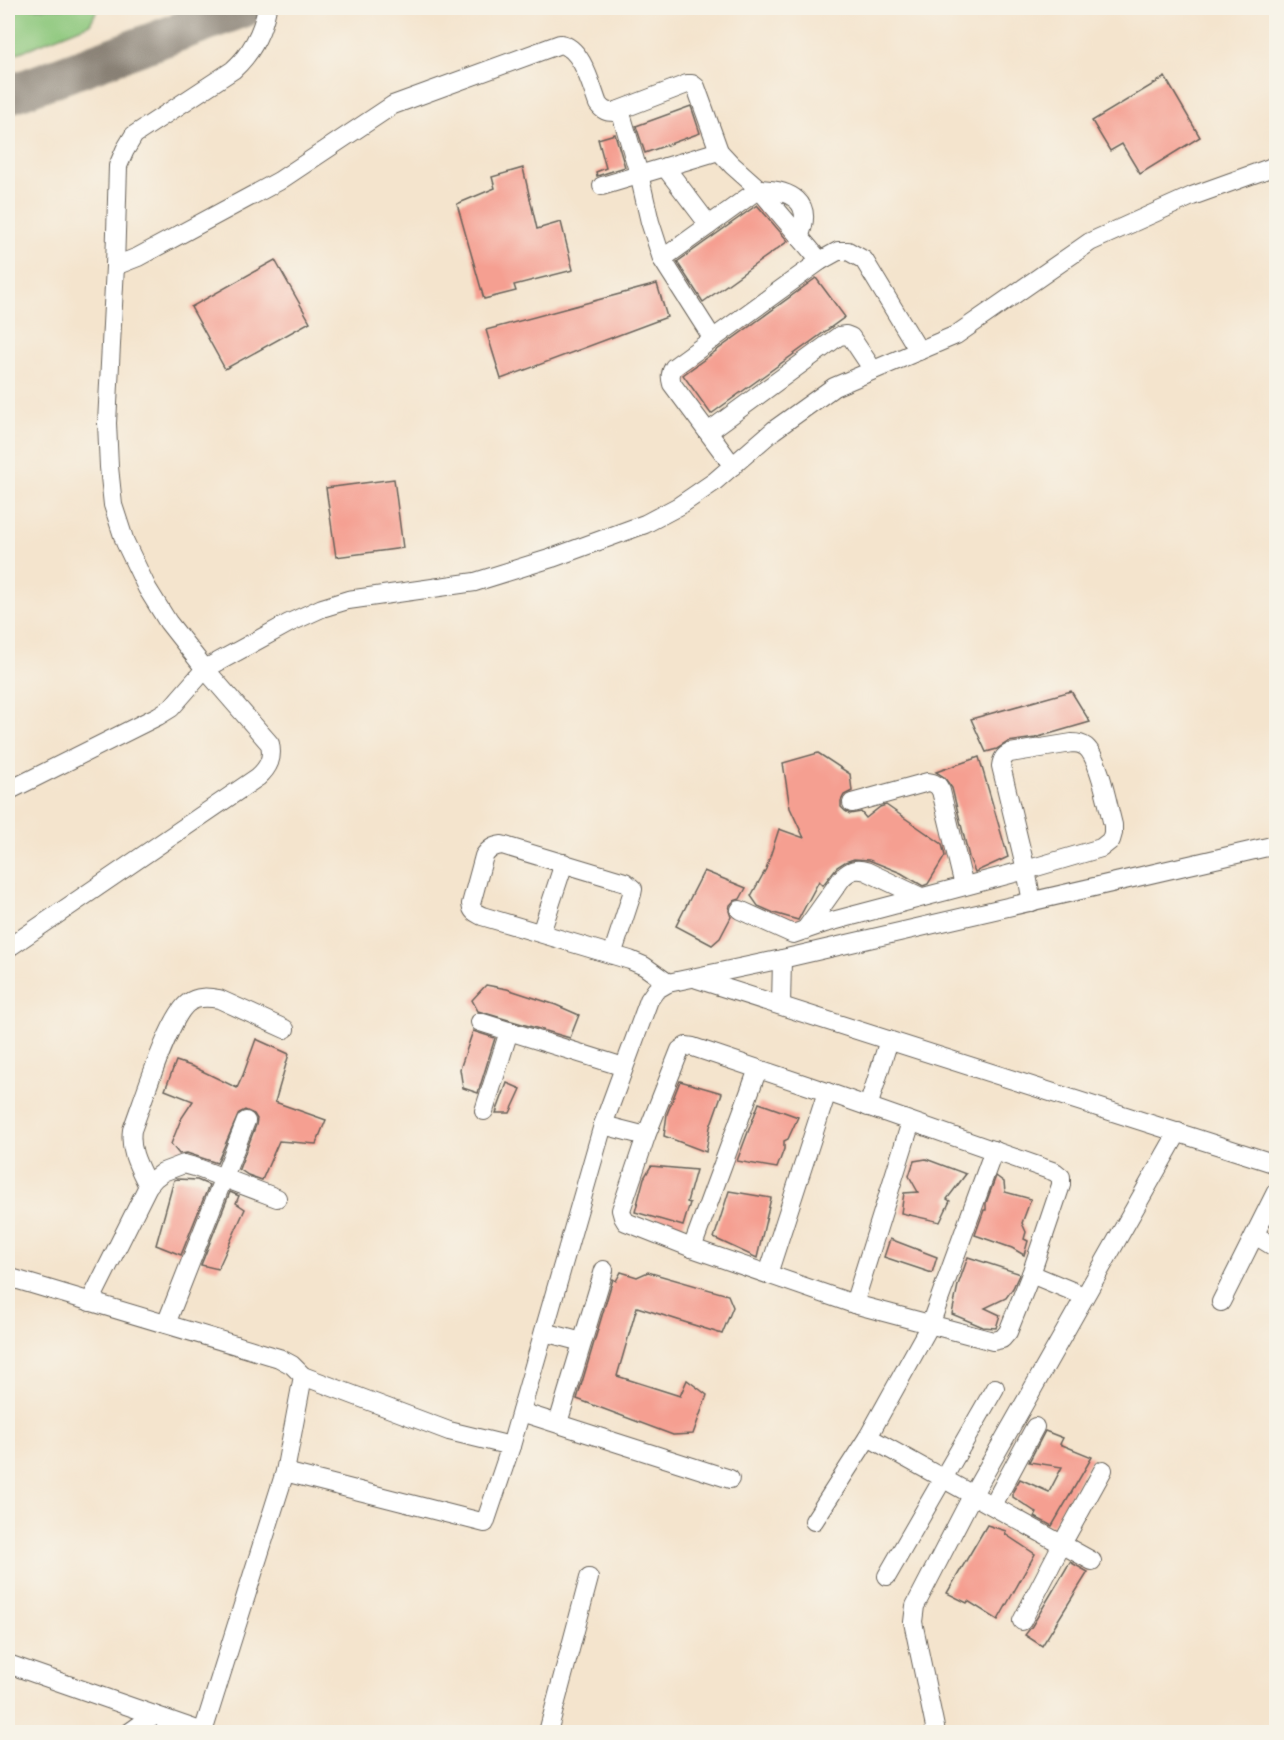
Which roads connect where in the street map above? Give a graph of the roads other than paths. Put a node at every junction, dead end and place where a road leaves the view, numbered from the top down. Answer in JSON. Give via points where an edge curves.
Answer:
{"nodes":[{"id":1,"x":267,"y":8,"type":"edge"},
{"id":2,"x":620,"y":110,"type":"junction"},
{"id":3,"x":719,"y":151,"type":"junction"},
{"id":4,"x":1276,"y":164,"type":"edge"},
{"id":5,"x":665,"y":167,"type":"junction"},
{"id":6,"x":639,"y":174,"type":"junction"},
{"id":7,"x":602,"y":186,"type":"dead end"},
{"id":8,"x":759,"y":189,"type":"junction"},
{"id":9,"x":709,"y":225,"type":"junction"},
{"id":10,"x":662,"y":259,"type":"junction"},
{"id":11,"x":820,"y":261,"type":"junction"},
{"id":12,"x":115,"y":266,"type":"junction"},
{"id":13,"x":713,"y":339,"type":"junction"},
{"id":14,"x":919,"y":351,"type":"junction"},
{"id":15,"x":873,"y":370,"type":"junction"},
{"id":16,"x":708,"y":432,"type":"junction"},
{"id":17,"x":733,"y":466,"type":"junction"},
{"id":18,"x":205,"y":669,"type":"junction"},
{"id":19,"x":8,"y":792,"type":"edge"},
{"id":20,"x":852,"y":803,"type":"dead end"},
{"id":21,"x":1276,"y":845,"type":"edge"},
{"id":22,"x":564,"y":863,"type":"junction"},
{"id":23,"x":1026,"y":870,"type":"junction"},
{"id":24,"x":964,"y":886,"type":"junction"},
{"id":25,"x":921,"y":897,"type":"junction"},
{"id":26,"x":1032,"y":902,"type":"junction"},
{"id":27,"x":740,"y":910,"type":"dead end"},
{"id":28,"x":805,"y":930,"type":"junction"},
{"id":29,"x":541,"y":933,"type":"junction"},
{"id":30,"x":8,"y":948,"type":"edge"},
{"id":31,"x":612,"y":955,"type":"junction"},
{"id":32,"x":782,"y":959,"type":"junction"},
{"id":33,"x":695,"y":978,"type":"junction"},
{"id":34,"x":668,"y":983,"type":"junction"},
{"id":35,"x":781,"y":1005,"type":"junction"},
{"id":36,"x":480,"y":1022,"type":"dead end"},
{"id":37,"x":285,"y":1029,"type":"dead end"},
{"id":38,"x":509,"y":1031,"type":"junction"},
{"id":39,"x":889,"y":1040,"type":"junction"},
{"id":40,"x":624,"y":1067,"type":"junction"},
{"id":41,"x":758,"y":1069,"type":"junction"},
{"id":42,"x":827,"y":1092,"type":"junction"},
{"id":43,"x":868,"y":1107,"type":"junction"},
{"id":44,"x":484,"y":1111,"type":"dead end"},
{"id":45,"x":246,"y":1121,"type":"dead end"},
{"id":46,"x":911,"y":1122,"type":"junction"},
{"id":47,"x":603,"y":1125,"type":"junction"},
{"id":48,"x":1178,"y":1132,"type":"junction"},
{"id":49,"x":646,"y":1136,"type":"junction"},
{"id":50,"x":994,"y":1150,"type":"junction"},
{"id":51,"x":1276,"y":1164,"type":"edge"},
{"id":52,"x":223,"y":1177,"type":"junction"},
{"id":53,"x":148,"y":1186,"type":"junction"},
{"id":54,"x":1276,"y":1192,"type":"edge"},
{"id":55,"x":277,"y":1197,"type":"dead end"},
{"id":56,"x":1255,"y":1235,"type":"junction"},
{"id":57,"x":692,"y":1248,"type":"junction"},
{"id":58,"x":1276,"y":1248,"type":"edge"},
{"id":59,"x":604,"y":1270,"type":"dead end"},
{"id":60,"x":768,"y":1274,"type":"junction"},
{"id":61,"x":1031,"y":1274,"type":"junction"},
{"id":62,"x":8,"y":1277,"type":"edge"},
{"id":63,"x":1084,"y":1296,"type":"junction"},
{"id":64,"x":90,"y":1302,"type":"junction"},
{"id":65,"x":1221,"y":1302,"type":"dead end"},
{"id":66,"x":854,"y":1304,"type":"junction"},
{"id":67,"x":166,"y":1324,"type":"junction"},
{"id":68,"x":930,"y":1325,"type":"junction"},
{"id":69,"x":544,"y":1332,"type":"junction"},
{"id":70,"x":582,"y":1342,"type":"junction"},
{"id":71,"x":303,"y":1376,"type":"junction"},
{"id":72,"x":995,"y":1388,"type":"dead end"},
{"id":73,"x":521,"y":1412,"type":"junction"},
{"id":74,"x":558,"y":1424,"type":"junction"},
{"id":75,"x":1035,"y":1427,"type":"dead end"},
{"id":76,"x":868,"y":1437,"type":"junction"},
{"id":77,"x":511,"y":1446,"type":"junction"},
{"id":78,"x":1103,"y":1470,"type":"dead end"},
{"id":79,"x":285,"y":1472,"type":"junction"},
{"id":80,"x":943,"y":1477,"type":"junction"},
{"id":81,"x":730,"y":1479,"type":"dead end"},
{"id":82,"x":973,"y":1494,"type":"junction"},
{"id":83,"x":993,"y":1505,"type":"junction"},
{"id":84,"x":814,"y":1521,"type":"dead end"},
{"id":85,"x":1062,"y":1544,"type":"junction"},
{"id":86,"x":1092,"y":1561,"type":"dead end"},
{"id":87,"x":887,"y":1576,"type":"dead end"},
{"id":88,"x":589,"y":1578,"type":"dead end"},
{"id":89,"x":1022,"y":1621,"type":"dead end"},
{"id":90,"x":8,"y":1664,"type":"edge"},
{"id":91,"x":154,"y":1715,"type":"junction"},
{"id":92,"x":130,"y":1732,"type":"edge"},
{"id":93,"x":203,"y":1732,"type":"edge"},
{"id":94,"x":548,"y":1732,"type":"edge"},
{"id":95,"x":936,"y":1732,"type":"edge"}],
"edges":[{"from":1,"to":12,"type":"lane","via":[[255,44],[244,61],[129,142],[118,166]]},
{"from":2,"to":3,"type":"lane","via":[[692,84],[699,93]]},
{"from":2,"to":6,"type":"lane"},
{"from":2,"to":12,"type":"lane","via":[[602,109],[577,54],[560,44],[393,105],[279,181]]},
{"from":3,"to":5,"type":"lane"},
{"from":3,"to":8,"type":"lane"},
{"from":4,"to":14,"type":"lane","via":[[1089,242],[956,336]]},
{"from":5,"to":6,"type":"lane"},
{"from":5,"to":9,"type":"lane"},
{"from":6,"to":7,"type":"lane"},
{"from":6,"to":10,"type":"lane"},
{"from":8,"to":9,"type":"lane"},
{"from":8,"to":11,"type":"lane"},
{"from":9,"to":10,"type":"lane"},
{"from":10,"to":13,"type":"lane"},
{"from":11,"to":13,"type":"lane"},
{"from":11,"to":14,"type":"lane","via":[[838,251],[848,251],[864,260]]},
{"from":12,"to":18,"type":"lane","via":[[107,423],[113,506],[147,588]]},
{"from":13,"to":16,"type":"lane","via":[[674,367],[670,378]]},
{"from":14,"to":15,"type":"lane"},
{"from":15,"to":16,"type":"lane","via":[[851,337],[840,336]]},
{"from":15,"to":17,"type":"lane","via":[[834,387],[774,430]]},
{"from":16,"to":17,"type":"lane"},
{"from":17,"to":18,"type":"lane","via":[[679,506],[645,524],[475,582],[348,600],[322,608]]},
{"from":18,"to":19,"type":"lane","via":[[171,708]]},
{"from":18,"to":30,"type":"lane","via":[[270,744],[271,762],[266,770]]},
{"from":20,"to":24,"type":"lane","via":[[928,782],[938,786]]},
{"from":21,"to":26,"type":"lane"},
{"from":22,"to":29,"type":"lane"},
{"from":22,"to":29,"type":"lane","via":[[502,845],[494,846],[484,856],[472,909],[482,916]]},
{"from":22,"to":31,"type":"lane","via":[[625,882],[633,889]]},
{"from":23,"to":23,"type":"lane","via":[[1002,760],[1010,753],[1079,744],[1096,760],[1113,825],[1111,840],[1101,848]]},
{"from":23,"to":24,"type":"lane"},
{"from":23,"to":26,"type":"lane"},
{"from":24,"to":25,"type":"lane"},
{"from":25,"to":28,"type":"lane"},
{"from":25,"to":28,"type":"lane","via":[[853,869]]},
{"from":26,"to":32,"type":"lane"},
{"from":27,"to":28,"type":"lane","via":[[787,933]]},
{"from":29,"to":31,"type":"lane"},
{"from":31,"to":34,"type":"lane","via":[[644,966]]},
{"from":32,"to":33,"type":"lane"},
{"from":32,"to":35,"type":"lane"},
{"from":33,"to":34,"type":"lane"},
{"from":33,"to":35,"type":"lane"},
{"from":34,"to":40,"type":"lane","via":[[649,1000]]},
{"from":35,"to":39,"type":"lane"},
{"from":36,"to":38,"type":"lane"},
{"from":37,"to":53,"type":"lane","via":[[208,997],[187,1004],[178,1014],[130,1140]]},
{"from":38,"to":40,"type":"lane"},
{"from":38,"to":44,"type":"lane"},
{"from":39,"to":43,"type":"lane"},
{"from":39,"to":48,"type":"lane"},
{"from":40,"to":47,"type":"lane"},
{"from":41,"to":42,"type":"lane"},
{"from":41,"to":49,"type":"lane","via":[[686,1046],[680,1050]]},
{"from":41,"to":57,"type":"lane"},
{"from":42,"to":43,"type":"lane"},
{"from":42,"to":60,"type":"lane"},
{"from":43,"to":46,"type":"lane"},
{"from":45,"to":52,"type":"lane"},
{"from":46,"to":50,"type":"lane"},
{"from":46,"to":66,"type":"lane"},
{"from":47,"to":49,"type":"lane"},
{"from":47,"to":69,"type":"lane"},
{"from":48,"to":51,"type":"lane"},
{"from":48,"to":63,"type":"lane"},
{"from":49,"to":57,"type":"lane","via":[[621,1210],[623,1217],[626,1222]]},
{"from":50,"to":61,"type":"lane","via":[[1061,1177]]},
{"from":50,"to":68,"type":"lane"},
{"from":52,"to":53,"type":"lane","via":[[184,1164],[163,1172]]},
{"from":52,"to":55,"type":"lane"},
{"from":52,"to":67,"type":"lane"},
{"from":53,"to":64,"type":"lane"},
{"from":54,"to":56,"type":"lane"},
{"from":56,"to":58,"type":"lane"},
{"from":56,"to":65,"type":"lane"},
{"from":57,"to":60,"type":"lane"},
{"from":59,"to":70,"type":"lane"},
{"from":60,"to":66,"type":"lane"},
{"from":61,"to":63,"type":"lane"},
{"from":61,"to":68,"type":"lane","via":[[1002,1339],[993,1341]]},
{"from":62,"to":64,"type":"lane"},
{"from":63,"to":82,"type":"lane"},
{"from":64,"to":67,"type":"lane"},
{"from":66,"to":68,"type":"lane"},
{"from":67,"to":71,"type":"lane","via":[[279,1358]]},
{"from":68,"to":76,"type":"lane"},
{"from":69,"to":70,"type":"lane"},
{"from":69,"to":73,"type":"lane"},
{"from":70,"to":74,"type":"lane"},
{"from":71,"to":77,"type":"lane","via":[[449,1431]]},
{"from":71,"to":79,"type":"lane"},
{"from":72,"to":80,"type":"lane"},
{"from":73,"to":74,"type":"lane"},
{"from":73,"to":77,"type":"lane"},
{"from":74,"to":81,"type":"lane"},
{"from":75,"to":83,"type":"lane"},
{"from":76,"to":80,"type":"lane"},
{"from":76,"to":84,"type":"lane"},
{"from":77,"to":79,"type":"lane","via":[[485,1523]]},
{"from":78,"to":85,"type":"lane"},
{"from":79,"to":93,"type":"lane"},
{"from":80,"to":82,"type":"lane"},
{"from":80,"to":87,"type":"lane"},
{"from":82,"to":83,"type":"lane"},
{"from":82,"to":95,"type":"lane","via":[[915,1606],[913,1622]]},
{"from":83,"to":85,"type":"lane"},
{"from":85,"to":86,"type":"lane"},
{"from":85,"to":89,"type":"lane"},
{"from":88,"to":94,"type":"lane"},
{"from":90,"to":91,"type":"lane"},
{"from":91,"to":92,"type":"lane"},
{"from":91,"to":93,"type":"lane"}]}
